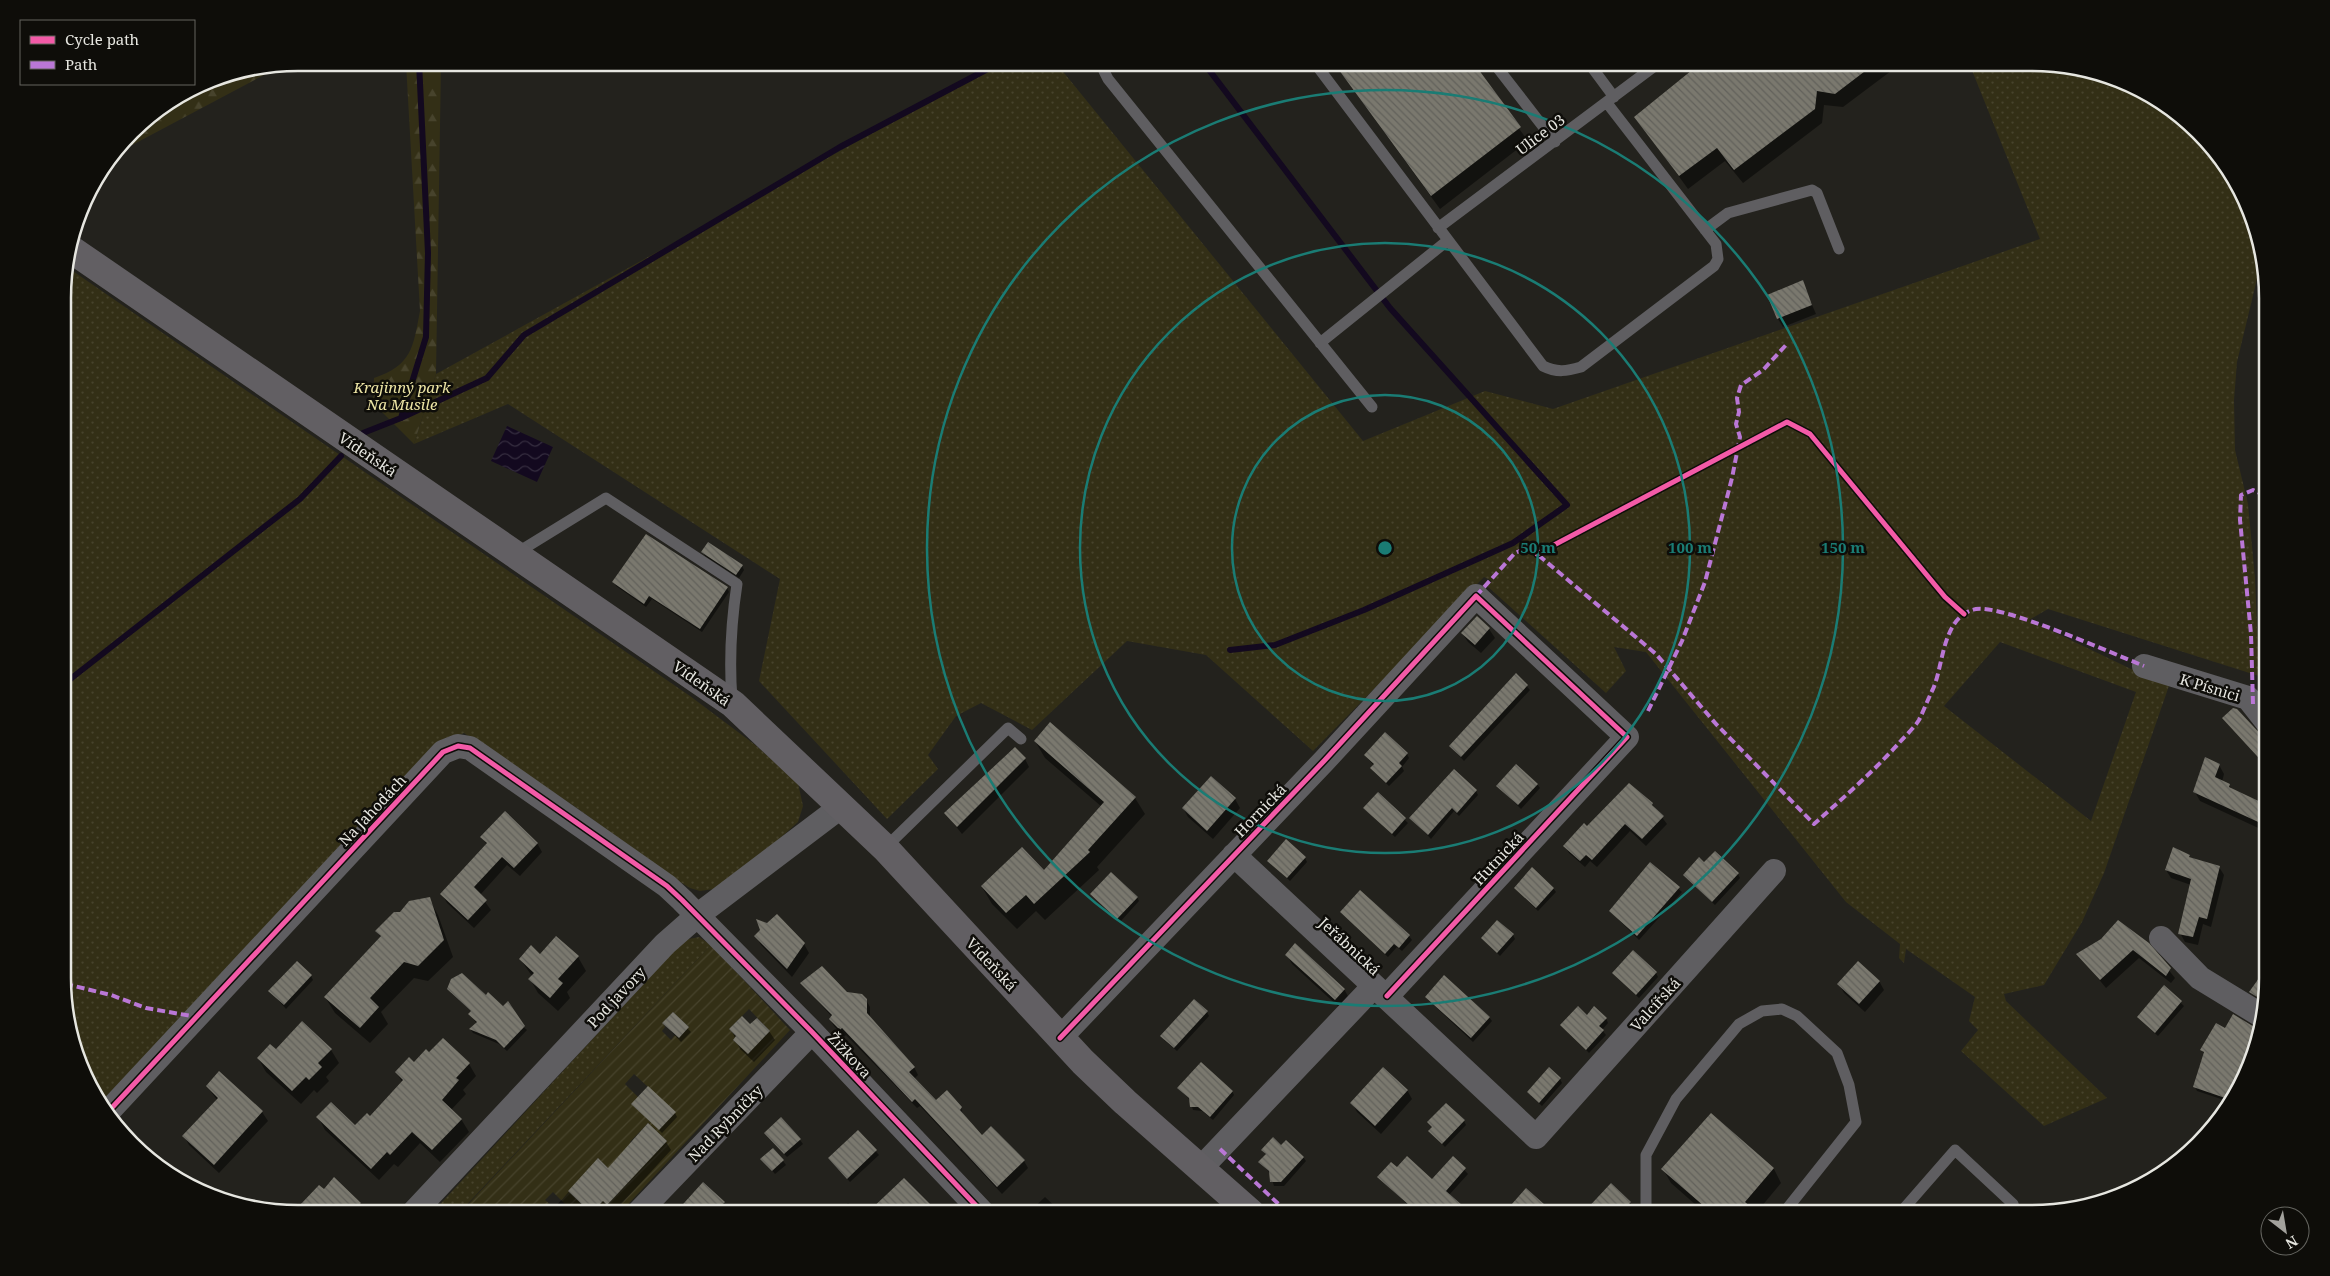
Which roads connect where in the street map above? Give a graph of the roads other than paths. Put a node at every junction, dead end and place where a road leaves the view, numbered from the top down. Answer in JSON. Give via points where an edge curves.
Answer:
{"nodes":[{"id":1,"x":1104,"y":71,"type":"edge"},
{"id":2,"x":1321,"y":71,"type":"edge"},
{"id":3,"x":1500,"y":71,"type":"edge"},
{"id":4,"x":1593,"y":71,"type":"edge"},
{"id":5,"x":1648,"y":71,"type":"edge"},
{"id":6,"x":1611,"y":100,"type":"junction"},
{"id":7,"x":1555,"y":142,"type":"junction"},
{"id":8,"x":1438,"y":228,"type":"junction"},
{"id":9,"x":1705,"y":230,"type":"junction"},
{"id":10,"x":1447,"y":240,"type":"junction"},
{"id":11,"x":1839,"y":249,"type":"dead end"},
{"id":12,"x":76,"y":253,"type":"edge"},
{"id":13,"x":1320,"y":343,"type":"junction"},
{"id":14,"x":1372,"y":407,"type":"dead end"},
{"id":15,"x":514,"y":554,"type":"junction"},
{"id":16,"x":2144,"y":666,"type":"dead end"},
{"id":17,"x":732,"y":704,"type":"junction"},
{"id":18,"x":2259,"y":712,"type":"edge"},
{"id":19,"x":1627,"y":737,"type":"joint"},
{"id":20,"x":1021,"y":739,"type":"dead end"},
{"id":21,"x":842,"y":806,"type":"junction"},
{"id":22,"x":885,"y":848,"type":"junction"},
{"id":23,"x":1234,"y":854,"type":"junction"},
{"id":24,"x":1774,"y":871,"type":"dead end"},
{"id":25,"x":698,"y":915,"type":"junction"},
{"id":26,"x":2161,"y":938,"type":"dead end"},
{"id":27,"x":1380,"y":991,"type":"junction"},
{"id":28,"x":2256,"y":1012,"type":"edge"},
{"id":29,"x":812,"y":1032,"type":"junction"},
{"id":30,"x":1060,"y":1038,"type":"junction"},
{"id":31,"x":111,"y":1107,"type":"edge"},
{"id":32,"x":1536,"y":1137,"type":"joint"},
{"id":33,"x":1200,"y":1169,"type":"junction"},
{"id":34,"x":422,"y":1205,"type":"edge"},
{"id":35,"x":646,"y":1205,"type":"edge"},
{"id":36,"x":974,"y":1205,"type":"edge"},
{"id":37,"x":1242,"y":1205,"type":"edge"},
{"id":38,"x":1646,"y":1205,"type":"edge"},
{"id":39,"x":1790,"y":1205,"type":"edge"},
{"id":40,"x":1907,"y":1205,"type":"edge"},
{"id":41,"x":2013,"y":1205,"type":"edge"}],
"edges":[{"from":1,"to":13,"type":"lane"},
{"from":2,"to":8,"type":"lane"},
{"from":3,"to":7,"type":"lane"},
{"from":4,"to":6,"type":"lane"},
{"from":5,"to":6,"type":"lane","name":"Ulice 03"},
{"from":6,"to":7,"type":"lane","name":"Ulice 03"},
{"from":6,"to":9,"type":"lane"},
{"from":7,"to":8,"type":"lane","name":"Ulice 03"},
{"from":8,"to":10,"type":"lane"},
{"from":9,"to":10,"type":"lane","via":[[1716,244],[1718,259],[1714,266],[1581,367],[1554,372],[1543,366]]},
{"from":9,"to":11,"type":"lane","via":[[1728,213],[1812,190],[1817,193]]},
{"from":10,"to":13,"type":"lane"},
{"from":12,"to":15,"type":"main road","name":"Vídeňská"},
{"from":13,"to":14,"type":"lane"},
{"from":15,"to":17,"type":"main road","name":"Vídeňská"},
{"from":15,"to":17,"type":"lane","via":[[606,498],[737,584],[729,663]]},
{"from":16,"to":18,"type":"street","name":"K Písnici","via":[[2248,698]]},
{"from":17,"to":21,"type":"main road","name":"Vídeňská"},
{"from":19,"to":23,"type":"street","name":"Hornická","via":[[1476,596]]},
{"from":19,"to":27,"type":"street","name":"Hutnická"},
{"from":20,"to":22,"type":"lane","via":[[1008,728]]},
{"from":21,"to":22,"type":"main road","name":"Vídeňská"},
{"from":21,"to":25,"type":"street","name":"Pod javory"},
{"from":22,"to":30,"type":"main road","name":"Vídeňská"},
{"from":23,"to":27,"type":"street","name":"Jeřábnická"},
{"from":23,"to":30,"type":"street","name":"Hornická"},
{"from":24,"to":32,"type":"street","name":"Valcířská"},
{"from":25,"to":29,"type":"street","name":"Žižkova"},
{"from":25,"to":31,"type":"street","name":"Na Jahodách","via":[[667,886],[494,764],[470,748],[458,746],[443,752]]},
{"from":25,"to":34,"type":"street","name":"Pod javory","via":[[665,944]]},
{"from":26,"to":28,"type":"street","via":[[2200,978]]},
{"from":27,"to":32,"type":"street","name":"Jeřábnická"},
{"from":27,"to":33,"type":"street","name":"Hutnická"},
{"from":29,"to":35,"type":"street","name":"Nad Rybníčky"},
{"from":29,"to":36,"type":"street","name":"Žižkova"},
{"from":30,"to":33,"type":"main road","name":"Vídeňská"},
{"from":33,"to":37,"type":"main road","name":"Vídeňská"},
{"from":38,"to":39,"type":"lane","via":[[1646,1155],[1676,1098],[1739,1024],[1762,1011],[1782,1009],[1797,1016],[1837,1053],[1849,1086],[1856,1122]]},
{"from":40,"to":41,"type":"lane","via":[[1955,1150]]}]}
